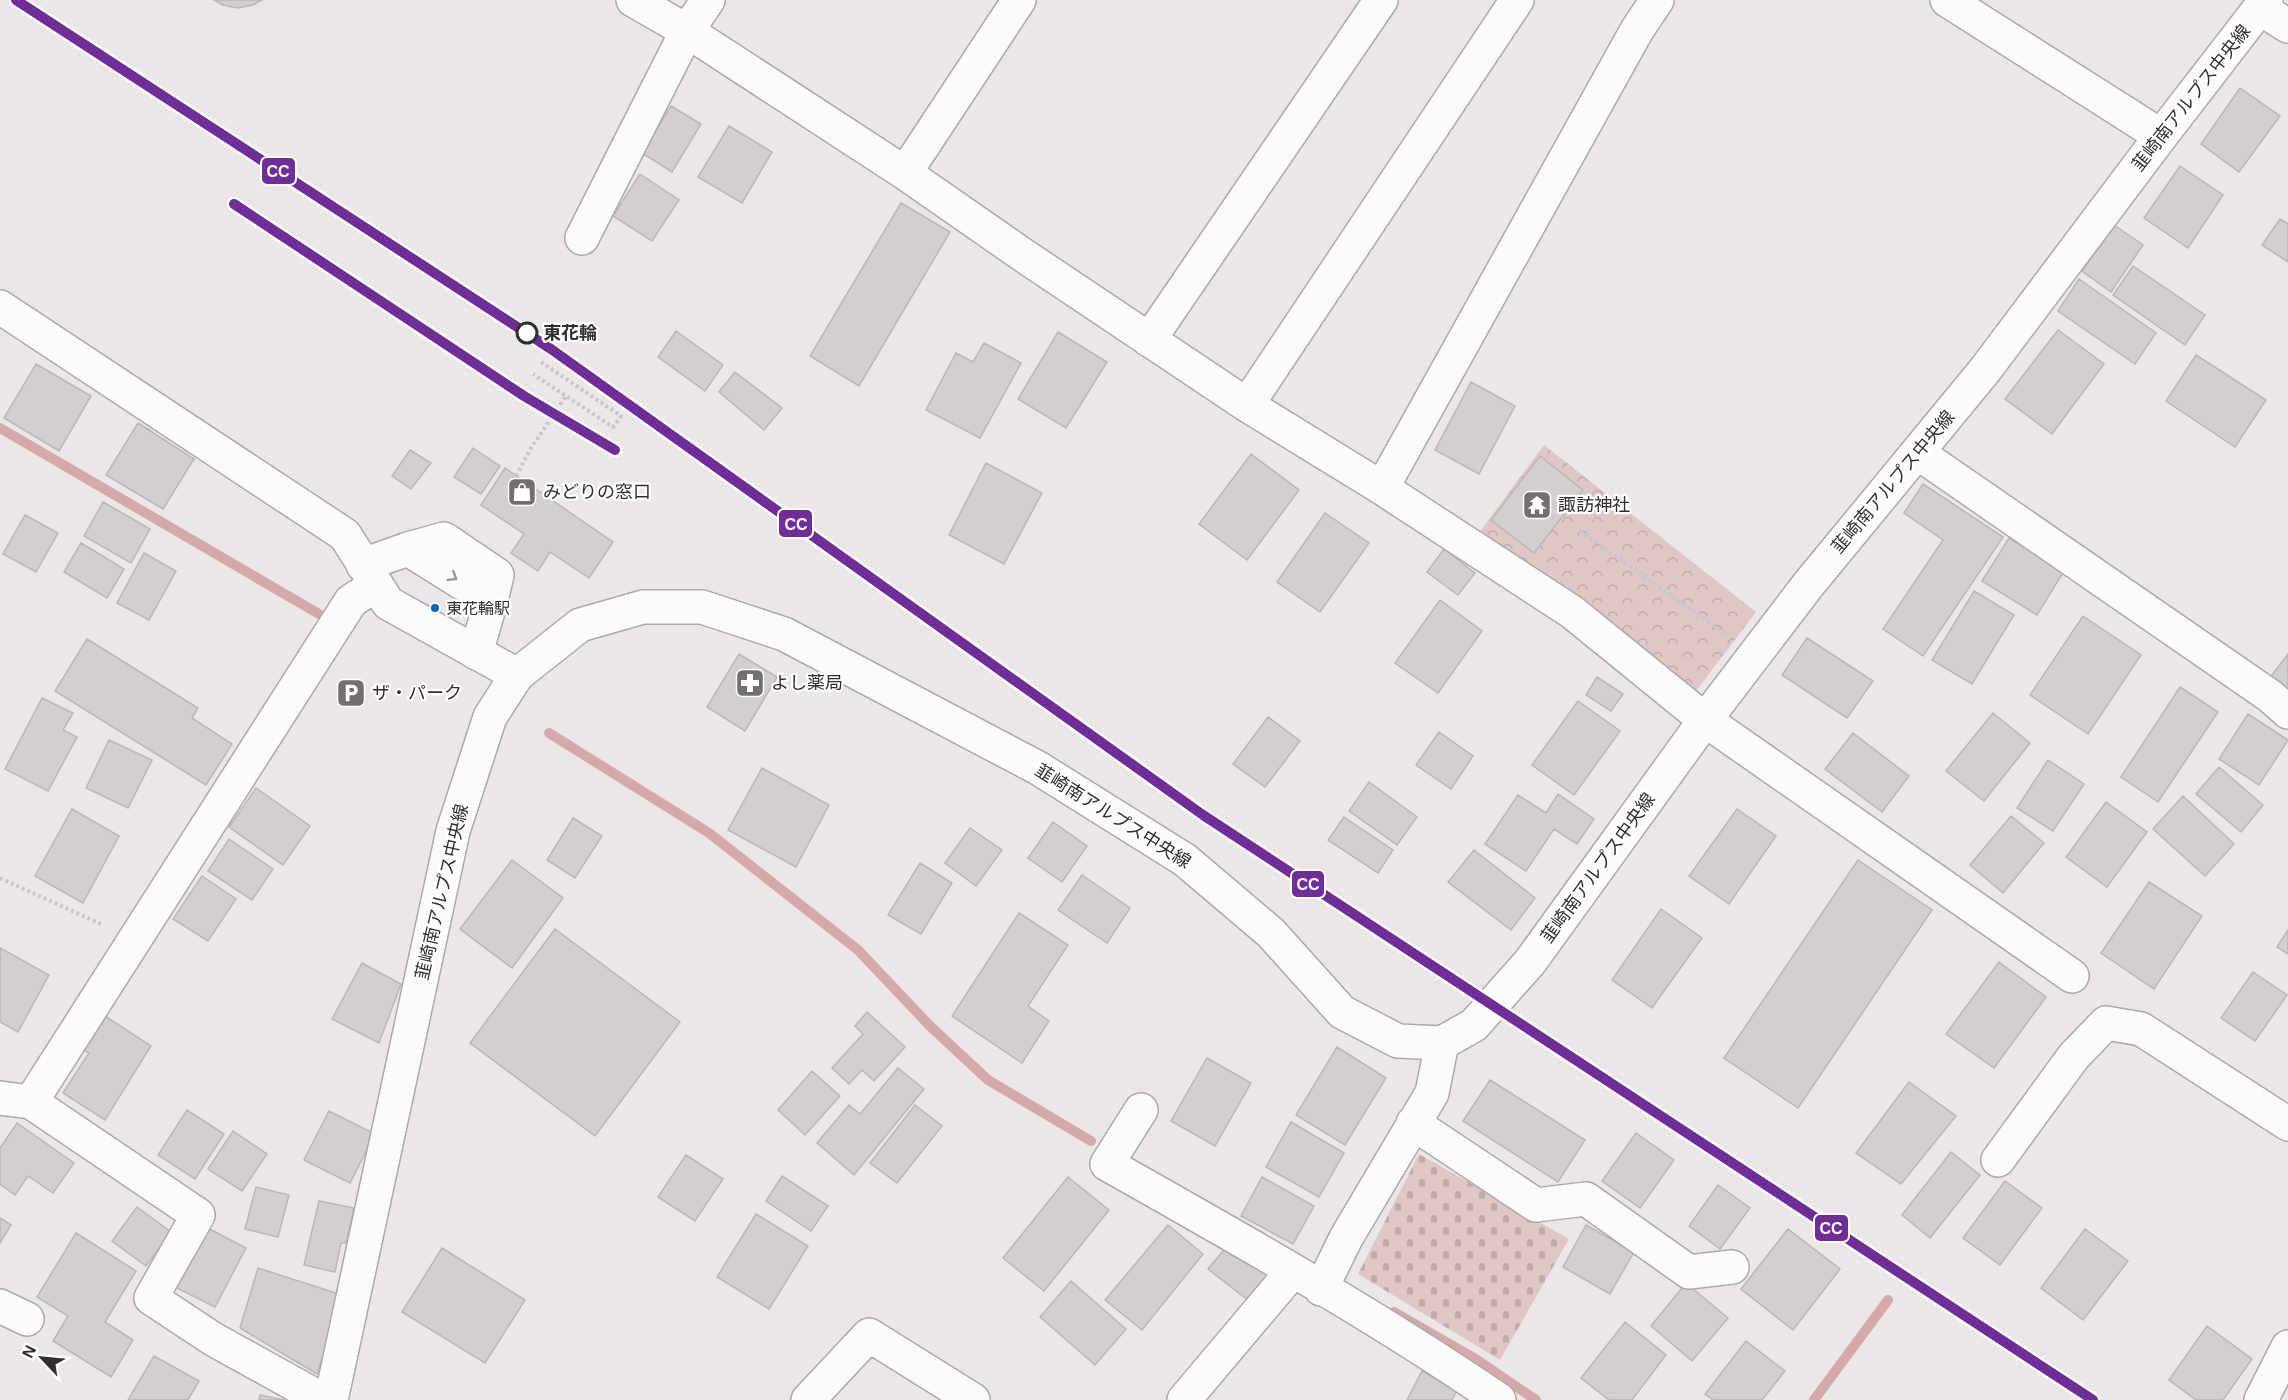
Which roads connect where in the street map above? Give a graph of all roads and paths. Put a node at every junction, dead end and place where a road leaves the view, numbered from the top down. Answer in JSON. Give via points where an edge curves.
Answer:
{"nodes":[{"id":1,"x":633,"y":0,"type":"edge"},
{"id":2,"x":708,"y":0,"type":"edge"},
{"id":3,"x":1019,"y":0,"type":"edge"},
{"id":4,"x":1381,"y":0,"type":"edge"},
{"id":5,"x":1518,"y":0,"type":"edge"},
{"id":6,"x":1947,"y":0,"type":"edge"},
{"id":7,"x":1644,"y":4,"type":"edge"},
{"id":8,"x":2263,"y":4,"type":"edge"},
{"id":9,"x":2288,"y":26,"type":"edge"},
{"id":10,"x":687,"y":31,"type":"junction"},
{"id":11,"x":2161,"y":136,"type":"junction"},
{"id":12,"x":905,"y":173,"type":"junction"},
{"id":13,"x":582,"y":238,"type":"dead end"},
{"id":14,"x":0,"y":307,"type":"edge"},
{"id":15,"x":1149,"y":340,"type":"junction"},
{"id":16,"x":541,"y":362,"type":"dead end"},
{"id":17,"x":533,"y":374,"type":"dead end"},
{"id":18,"x":566,"y":396,"type":"junction"},
{"id":19,"x":1247,"y":405,"type":"junction"},
{"id":20,"x":1918,"y":453,"type":"junction"},
{"id":21,"x":516,"y":476,"type":"dead end"},
{"id":22,"x":1382,"y":488,"type":"junction"},
{"id":23,"x":1580,"y":531,"type":"dead end"},
{"id":24,"x":370,"y":575,"type":"junction"},
{"id":25,"x":476,"y":653,"type":"junction"},
{"id":26,"x":1755,"y":657,"type":"junction"},
{"id":27,"x":517,"y":675,"type":"junction"},
{"id":28,"x":2288,"y":712,"type":"edge"},
{"id":29,"x":1705,"y":720,"type":"junction"},
{"id":30,"x":0,"y":878,"type":"edge"},
{"id":31,"x":135,"y":939,"type":"junction"},
{"id":32,"x":2072,"y":976,"type":"dead end"},
{"id":33,"x":1442,"y":1043,"type":"junction"},
{"id":34,"x":10,"y":1102,"type":"edge"},
{"id":35,"x":1141,"y":1110,"type":"dead end"},
{"id":36,"x":1413,"y":1123,"type":"junction"},
{"id":37,"x":2288,"y":1124,"type":"edge"},
{"id":38,"x":1998,"y":1160,"type":"dead end"},
{"id":39,"x":1732,"y":1267,"type":"dead end"},
{"id":40,"x":1292,"y":1272,"type":"junction"},
{"id":41,"x":1321,"y":1289,"type":"junction"},
{"id":42,"x":2288,"y":1347,"type":"edge"},
{"id":43,"x":323,"y":1400,"type":"edge"},
{"id":44,"x":331,"y":1400,"type":"edge"},
{"id":45,"x":808,"y":1400,"type":"edge"},
{"id":46,"x":973,"y":1400,"type":"edge"},
{"id":47,"x":1184,"y":1400,"type":"edge"},
{"id":48,"x":1499,"y":1400,"type":"edge"},
{"id":49,"x":2261,"y":1400,"type":"edge"}],
"edges":[{"from":1,"to":10,"type":"street"},
{"from":2,"to":10,"type":"street"},
{"from":3,"to":12,"type":"street"},
{"from":4,"to":15,"type":"street"},
{"from":5,"to":19,"type":"street"},
{"from":6,"to":11,"type":"street"},
{"from":7,"to":22,"type":"street","via":[[1631,40]]},
{"from":8,"to":9,"type":"street"},
{"from":8,"to":11,"type":"street","name":"韮崎南アルプス中央線"},
{"from":10,"to":12,"type":"street"},
{"from":10,"to":13,"type":"street"},
{"from":11,"to":20,"type":"street","name":"韮崎南アルプス中央線"},
{"from":12,"to":15,"type":"street"},
{"from":14,"to":24,"type":"street","via":[[345,535]]},
{"from":15,"to":19,"type":"street"},
{"from":16,"to":18,"type":"path","via":[[621,416],[613,427]]},
{"from":17,"to":18,"type":"path"},
{"from":18,"to":21,"type":"path"},
{"from":19,"to":22,"type":"street"},
{"from":20,"to":26,"type":"street","name":"韮崎南アルプス中央線","via":[[1808,585]]},
{"from":20,"to":28,"type":"street"},
{"from":22,"to":29,"type":"street","via":[[1572,612]]},
{"from":23,"to":26,"type":"path"},
{"from":24,"to":25,"type":"street","via":[[388,603]]},
{"from":24,"to":25,"type":"street","one_way":true,"via":[[408,549],[491,601]]},
{"from":24,"to":31,"type":"street"},
{"from":25,"to":27,"type":"street"},
{"from":26,"to":29,"type":"street","name":"韮崎南アルプス中央線"},
{"from":27,"to":33,"type":"street","name":"韮崎南アルプス中央線","via":[[580,625],[643,607],[702,607],[784,634],[1038,768],[1185,860],[1271,933],[1341,1012],[1398,1041]]},
{"from":27,"to":44,"type":"street","name":"韮崎南アルプス中央線","via":[[490,717],[453,831]]},
{"from":29,"to":32,"type":"street"},
{"from":29,"to":33,"type":"street","name":"韮崎南アルプス中央線","via":[[1530,962],[1474,1025]]},
{"from":30,"to":31,"type":"path"},
{"from":31,"to":34,"type":"street"},
{"from":33,"to":36,"type":"street","via":[[1432,1093]]},
{"from":34,"to":43,"type":"street","via":[[198,1215],[152,1298],[213,1339]]},
{"from":35,"to":40,"type":"street","via":[[1107,1164]]},
{"from":36,"to":39,"type":"street","via":[[1536,1205],[1586,1198],[1689,1272]]},
{"from":36,"to":41,"type":"street"},
{"from":37,"to":38,"type":"street","via":[[2141,1029],[2106,1023],[2074,1056]]},
{"from":40,"to":41,"type":"street"},
{"from":40,"to":47,"type":"street"},
{"from":41,"to":48,"type":"street","via":[[1427,1351]]},
{"from":42,"to":49,"type":"street"},
{"from":45,"to":46,"type":"street","via":[[869,1335]]}]}
